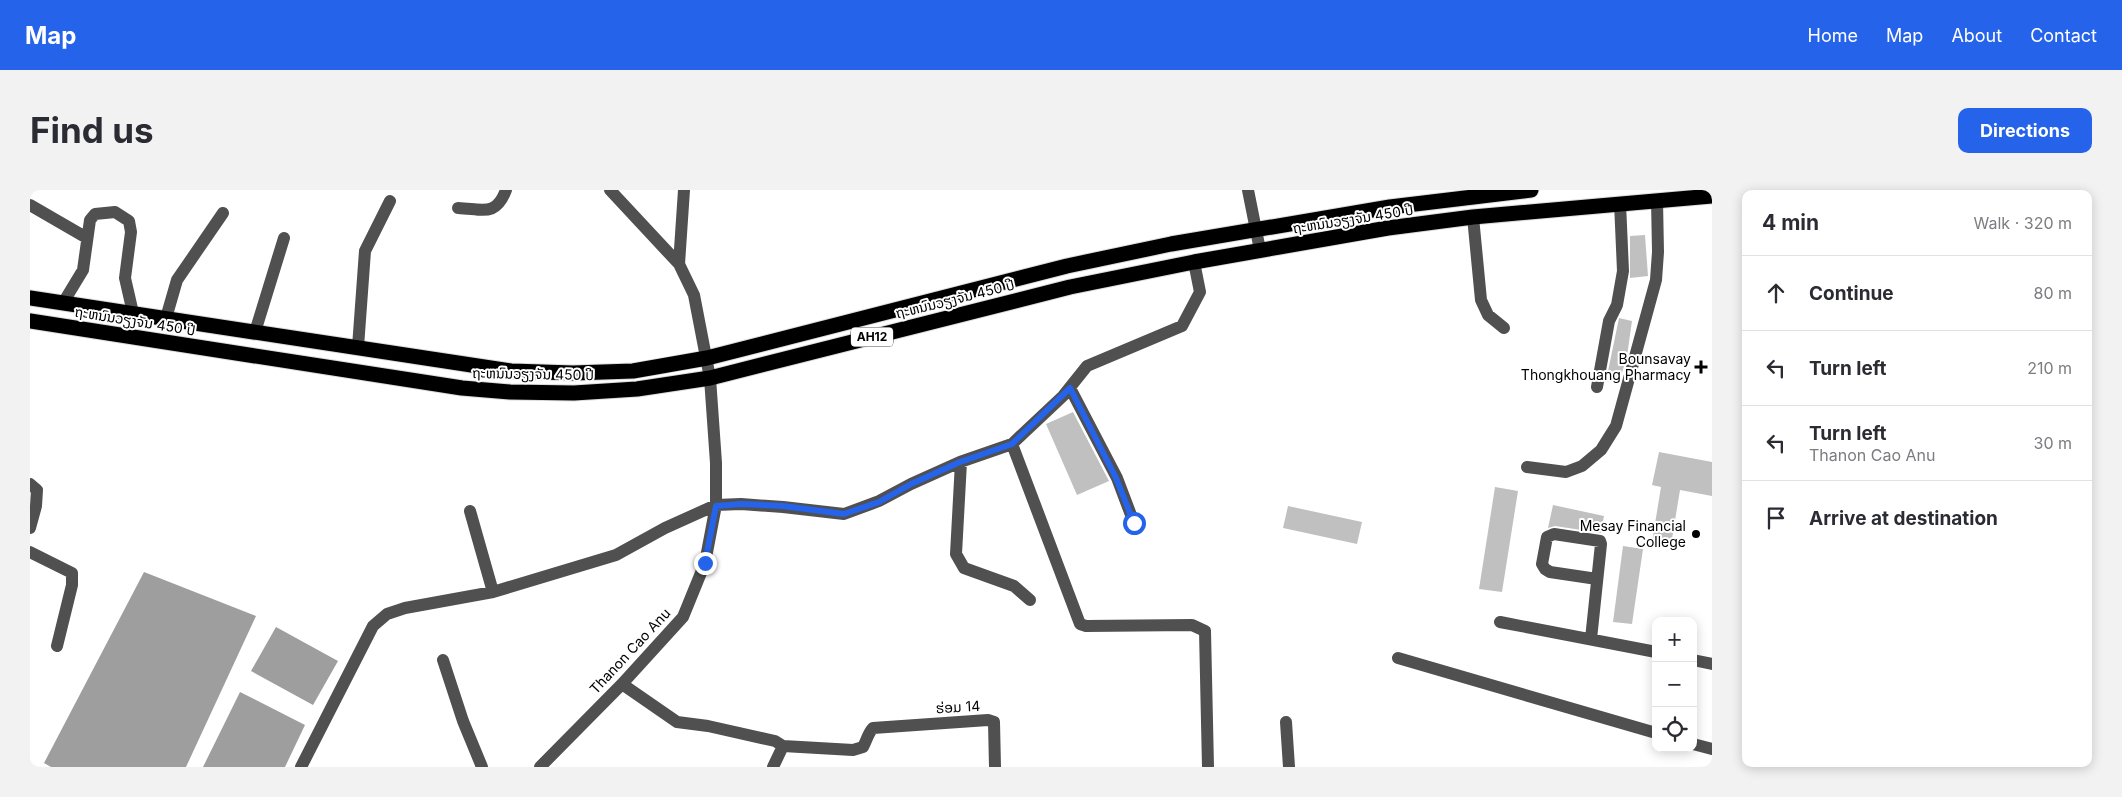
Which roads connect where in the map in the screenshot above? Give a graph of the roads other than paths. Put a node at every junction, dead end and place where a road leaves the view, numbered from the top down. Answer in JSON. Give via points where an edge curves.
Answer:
{"nodes":[{"id":1,"x":506,"y":190,"type":"edge"},
{"id":2,"x":610,"y":190,"type":"edge"},
{"id":3,"x":684,"y":190,"type":"edge"},
{"id":4,"x":1248,"y":190,"type":"edge"},
{"id":5,"x":1531,"y":190,"type":"edge"},
{"id":6,"x":1712,"y":196,"type":"edge"},
{"id":7,"x":1657,"y":200,"type":"junction"},
{"id":8,"x":390,"y":201,"type":"dead end"},
{"id":9,"x":1620,"y":203,"type":"junction"},
{"id":10,"x":30,"y":205,"type":"edge"},
{"id":11,"x":458,"y":208,"type":"dead end"},
{"id":12,"x":223,"y":213,"type":"dead end"},
{"id":13,"x":1473,"y":217,"type":"junction"},
{"id":14,"x":1256,"y":229,"type":"junction"},
{"id":15,"x":87,"y":238,"type":"junction"},
{"id":16,"x":284,"y":238,"type":"dead end"},
{"id":17,"x":1260,"y":250,"type":"junction"},
{"id":18,"x":1194,"y":262,"type":"junction"},
{"id":19,"x":679,"y":264,"type":"junction"},
{"id":20,"x":30,"y":298,"type":"edge"},
{"id":21,"x":63,"y":303,"type":"junction"},
{"id":22,"x":133,"y":313,"type":"junction"},
{"id":23,"x":166,"y":318,"type":"junction"},
{"id":24,"x":30,"y":321,"type":"edge"},
{"id":25,"x":1504,"y":328,"type":"dead end"},
{"id":26,"x":255,"y":332,"type":"junction"},
{"id":27,"x":358,"y":347,"type":"junction"},
{"id":28,"x":707,"y":358,"type":"junction"},
{"id":29,"x":710,"y":378,"type":"junction"},
{"id":30,"x":1598,"y":387,"type":"dead end"},
{"id":31,"x":1070,"y":388,"type":"junction"},
{"id":32,"x":1012,"y":444,"type":"junction"},
{"id":33,"x":961,"y":462,"type":"junction"},
{"id":34,"x":1527,"y":467,"type":"dead end"},
{"id":35,"x":30,"y":484,"type":"edge"},
{"id":36,"x":716,"y":506,"type":"junction"},
{"id":37,"x":470,"y":511,"type":"dead end"},
{"id":38,"x":1134,"y":523,"type":"dead end"},
{"id":39,"x":30,"y":528,"type":"edge"},
{"id":40,"x":30,"y":552,"type":"edge"},
{"id":41,"x":1597,"y":579,"type":"junction"},
{"id":42,"x":493,"y":592,"type":"junction"},
{"id":43,"x":1030,"y":600,"type":"dead end"},
{"id":44,"x":1500,"y":622,"type":"dead end"},
{"id":45,"x":1591,"y":639,"type":"junction"},
{"id":46,"x":57,"y":646,"type":"dead end"},
{"id":47,"x":1652,"y":651,"type":"edge"},
{"id":48,"x":1398,"y":658,"type":"dead end"},
{"id":49,"x":443,"y":660,"type":"dead end"},
{"id":50,"x":1697,"y":661,"type":"edge"},
{"id":51,"x":1712,"y":664,"type":"edge"},
{"id":52,"x":622,"y":684,"type":"junction"},
{"id":53,"x":1286,"y":722,"type":"dead end"},
{"id":54,"x":1652,"y":733,"type":"edge"},
{"id":55,"x":1697,"y":745,"type":"edge"},
{"id":56,"x":783,"y":746,"type":"junction"},
{"id":57,"x":1712,"y":749,"type":"edge"},
{"id":58,"x":301,"y":767,"type":"edge"},
{"id":59,"x":482,"y":767,"type":"edge"},
{"id":60,"x":540,"y":767,"type":"edge"},
{"id":61,"x":772,"y":767,"type":"edge"},
{"id":62,"x":994,"y":767,"type":"edge"},
{"id":63,"x":1208,"y":767,"type":"edge"},
{"id":64,"x":1289,"y":767,"type":"edge"}],
"edges":[{"from":1,"to":11,"type":"street","via":[[501,204],[491,210]]},
{"from":2,"to":19,"type":"street"},
{"from":3,"to":19,"type":"street"},
{"from":4,"to":14,"type":"street"},
{"from":5,"to":14,"type":"highway","name":"ຖະຫນົນວຽງຈັນ 450 ປີ","number":"AH12","via":[[1390,207]]},
{"from":6,"to":7,"type":"highway","name":"ຖະຫນົນວຽງຈັນ 450 ປີ","number":"AH12"},
{"from":7,"to":9,"type":"highway","name":"ຖະຫນົນວຽງຈັນ 450 ປີ","number":"AH12"},
{"from":7,"to":34,"type":"street","via":[[1656,280],[1616,426],[1601,450],[1582,466],[1566,472]]},
{"from":8,"to":27,"type":"street","via":[[365,251]]},
{"from":9,"to":13,"type":"highway","name":"ຖະຫນົນວຽງຈັນ 450 ປີ","number":"AH12"},
{"from":9,"to":30,"type":"street","via":[[1623,271],[1617,305],[1609,321]]},
{"from":10,"to":15,"type":"street"},
{"from":12,"to":23,"type":"street","via":[[177,280]]},
{"from":13,"to":17,"type":"highway","name":"ຖະຫນົນວຽງຈັນ 450 ປີ","number":"AH12"},
{"from":13,"to":25,"type":"street","via":[[1481,300],[1488,315]]},
{"from":14,"to":17,"type":"street"},
{"from":14,"to":28,"type":"highway","name":"ຖະຫນົນວຽງຈັນ 450 ປີ","number":"AH12","via":[[1067,266]]},
{"from":15,"to":21,"type":"street","via":[[83,270]]},
{"from":15,"to":22,"type":"street","via":[[90,220],[95,214],[116,212],[129,221],[131,232],[125,278]]},
{"from":16,"to":26,"type":"street"},
{"from":17,"to":18,"type":"highway","name":"ຖະຫນົນວຽງຈັນ 450 ປີ","number":"AH12"},
{"from":18,"to":29,"type":"highway","name":"ຖະຫນົນວຽງຈັນ 450 ປີ","number":"AH12","via":[[1070,287]]},
{"from":18,"to":31,"type":"street","via":[[1200,292],[1182,326],[1087,366]]},
{"from":19,"to":28,"type":"street","name":"Thanon Cao Anu","via":[[694,295]]},
{"from":20,"to":21,"type":"highway","name":"ຖະຫນົນວຽງຈັນ 450 ປີ","number":"AH12"},
{"from":21,"to":22,"type":"highway","name":"ຖະຫນົນວຽງຈັນ 450 ປີ","number":"AH12"},
{"from":22,"to":23,"type":"highway","name":"ຖະຫນົນວຽງຈັນ 450 ປີ","number":"AH12"},
{"from":23,"to":26,"type":"highway","name":"ຖະຫນົນວຽງຈັນ 450 ປີ","number":"AH12"},
{"from":24,"to":29,"type":"highway","name":"ຖະຫນົນວຽງຈັນ 450 ປີ","number":"AH12","via":[[462,388],[574,393],[637,389]]},
{"from":26,"to":27,"type":"highway","name":"ຖະຫນົນວຽງຈັນ 450 ປີ","number":"AH12"},
{"from":27,"to":28,"type":"highway","name":"ຖະຫນົນວຽງຈັນ 450 ປີ","number":"AH12","via":[[511,370],[573,373],[633,370]]},
{"from":28,"to":29,"type":"street","name":"Thanon Cao Anu"},
{"from":29,"to":36,"type":"street","name":"Thanon Cao Anu"},
{"from":31,"to":32,"type":"street"},
{"from":31,"to":38,"type":"street","via":[[1116,478]]},
{"from":32,"to":33,"type":"street"},
{"from":32,"to":63,"type":"street","via":[[1080,624],[1192,624],[1206,631]]},
{"from":33,"to":36,"type":"street","via":[[879,502],[844,514],[783,506]]},
{"from":33,"to":43,"type":"street","via":[[956,554],[964,568],[1014,586]]},
{"from":35,"to":39,"type":"street","via":[[37,490]]},
{"from":36,"to":42,"type":"street","via":[[664,528],[616,555]]},
{"from":36,"to":52,"type":"street","name":"Thanon Cao Anu","via":[[705,563],[683,617]]},
{"from":37,"to":42,"type":"street"},
{"from":40,"to":46,"type":"street","via":[[72,573]]},
{"from":41,"to":41,"type":"street","via":[[1600,541],[1554,534],[1548,537],[1542,564],[1545,569]]},
{"from":41,"to":45,"type":"street"},
{"from":42,"to":58,"type":"street","via":[[405,608],[387,614],[373,626]]},
{"from":44,"to":45,"type":"street"},
{"from":45,"to":47,"type":"street"},
{"from":48,"to":54,"type":"street"},
{"from":49,"to":59,"type":"street"},
{"from":50,"to":51,"type":"street"},
{"from":52,"to":56,"type":"street","via":[[677,722],[775,741]]},
{"from":52,"to":60,"type":"street","name":"Thanon Cao Anu"},
{"from":53,"to":64,"type":"street"},
{"from":55,"to":57,"type":"street"},
{"from":56,"to":61,"type":"street"},
{"from":56,"to":62,"type":"street","name":"ຮ່ອມ 14","via":[[853,750],[863,747],[873,728],[988,720],[994,722]]}]}
